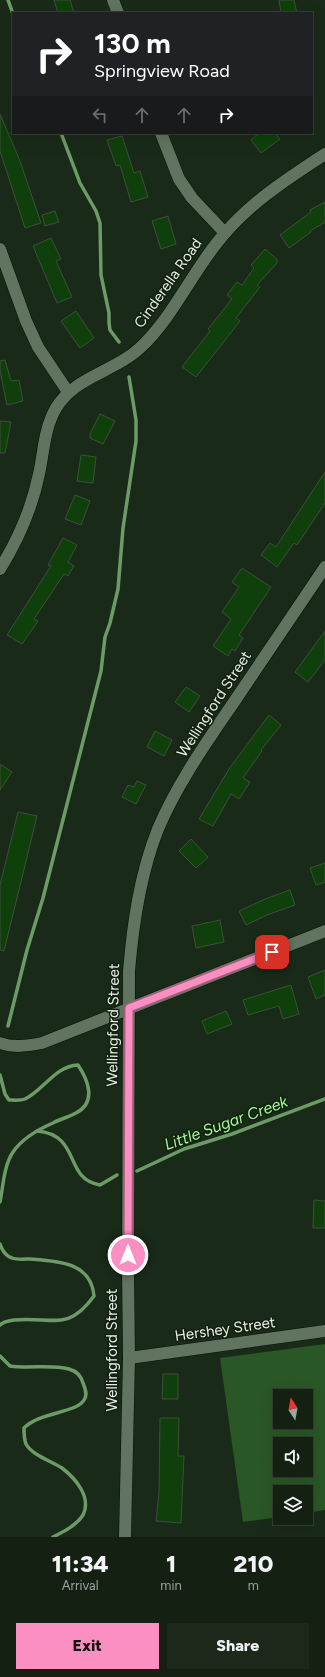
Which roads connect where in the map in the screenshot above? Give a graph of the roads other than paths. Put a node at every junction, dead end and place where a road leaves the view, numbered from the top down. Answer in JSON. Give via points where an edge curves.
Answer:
{"nodes":[{"id":1,"x":113,"y":0,"type":"edge"},
{"id":2,"x":118,"y":12,"type":"edge"},
{"id":3,"x":161,"y":134,"type":"edge"},
{"id":4,"x":325,"y":154,"type":"edge"},
{"id":5,"x":225,"y":233,"type":"junction"},
{"id":6,"x":0,"y":249,"type":"edge"},
{"id":7,"x":68,"y":392,"type":"junction"},
{"id":8,"x":325,"y":567,"type":"edge"},
{"id":9,"x":0,"y":569,"type":"edge"},
{"id":10,"x":325,"y":931,"type":"edge"},
{"id":11,"x":129,"y":1008,"type":"junction"},
{"id":12,"x":0,"y":1043,"type":"edge"},
{"id":13,"x":325,"y":1331,"type":"edge"},
{"id":14,"x":129,"y":1358,"type":"junction"},
{"id":15,"x":125,"y":1537,"type":"edge"}],
"edges":[{"from":1,"to":2,"type":"street"},
{"from":3,"to":5,"type":"street","via":[[179,178],[196,203]]},
{"from":4,"to":5,"type":"street","name":"Cinderella Road","via":[[262,198]]},
{"from":5,"to":7,"type":"street","name":"Cinderella Road","via":[[157,330],[142,346],[128,358],[85,380]]},
{"from":6,"to":7,"type":"street","via":[[38,347]]},
{"from":7,"to":9,"type":"street","name":"Cinderella Road","via":[[49,423],[31,502],[20,533]]},
{"from":8,"to":11,"type":"street","name":"Wellingford Street","via":[[206,743],[158,830],[140,889],[132,933]]},
{"from":10,"to":11,"type":"street"},
{"from":11,"to":12,"type":"street","via":[[42,1043],[13,1046]]},
{"from":11,"to":14,"type":"street","name":"Wellingford Street"},
{"from":13,"to":14,"type":"street","name":"Hershey Street"},
{"from":14,"to":15,"type":"street","name":"Wellingford Street"}]}
